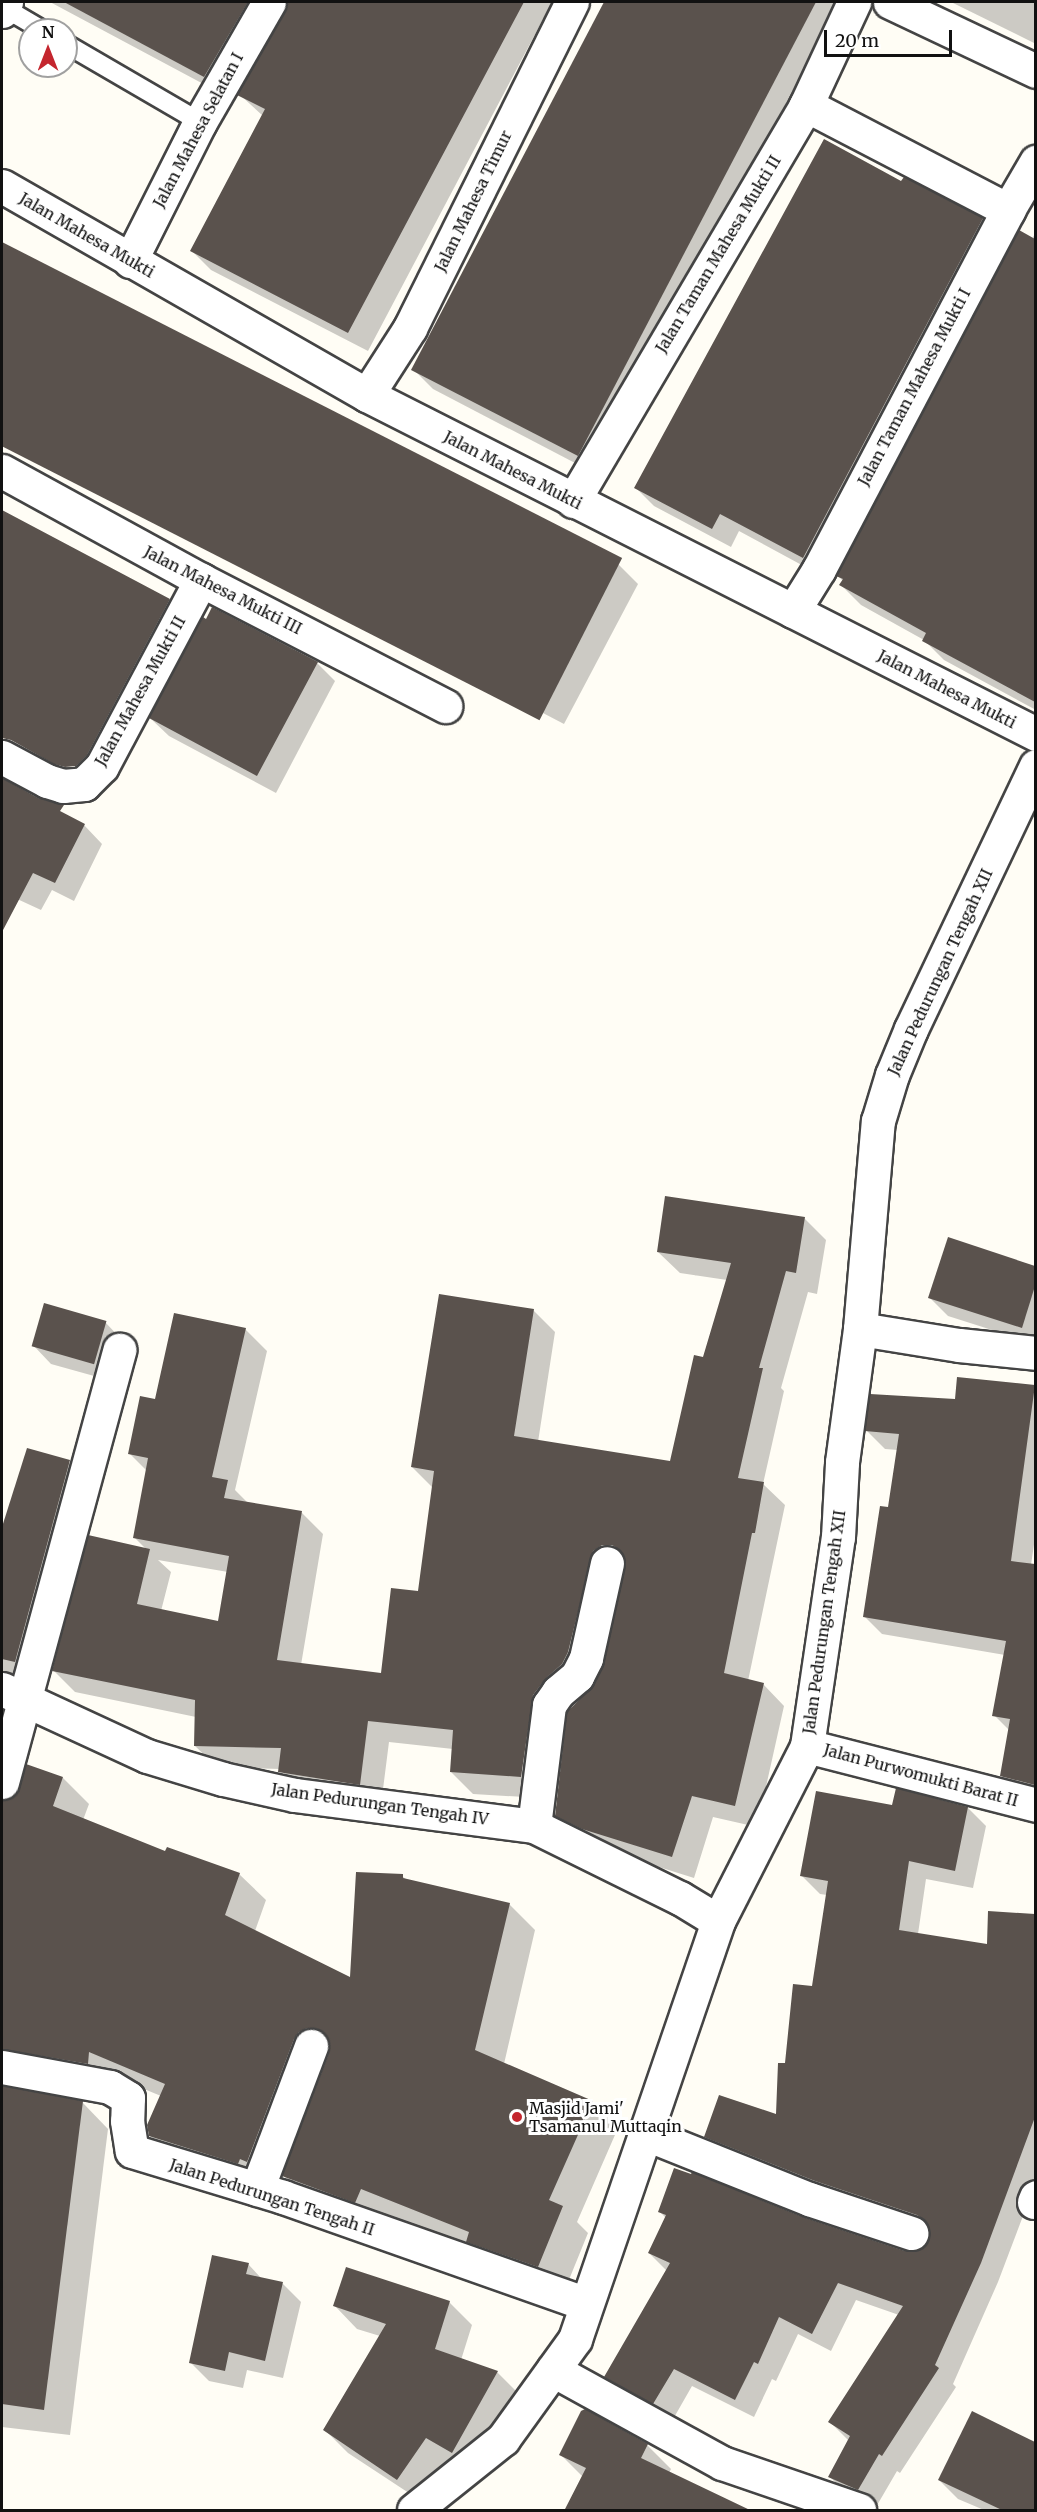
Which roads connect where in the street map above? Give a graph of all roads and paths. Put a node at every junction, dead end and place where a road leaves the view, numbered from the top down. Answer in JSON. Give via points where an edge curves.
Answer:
{"nodes":[{"id":1,"x":268,"y":2,"type":"edge"},
{"id":2,"x":572,"y":2,"type":"edge"},
{"id":3,"x":854,"y":2,"type":"edge"},
{"id":4,"x":890,"y":2,"type":"edge"},
{"id":5,"x":4,"y":7,"type":"edge"},
{"id":6,"x":22,"y":18,"type":"edge"},
{"id":7,"x":78,"y":51,"type":"edge"},
{"id":8,"x":1035,"y":71,"type":"edge"},
{"id":9,"x":806,"y":105,"type":"junction"},
{"id":10,"x":200,"y":122,"type":"junction"},
{"id":11,"x":1035,"y":162,"type":"edge"},
{"id":12,"x":4,"y":193,"type":"edge"},
{"id":13,"x":1008,"y":210,"type":"junction"},
{"id":14,"x":130,"y":261,"type":"junction"},
{"id":15,"x":367,"y":395,"type":"junction"},
{"id":16,"x":2,"y":471,"type":"edge"},
{"id":17,"x":573,"y":501,"type":"junction"},
{"id":18,"x":201,"y":580,"type":"junction"},
{"id":19,"x":793,"y":611,"type":"junction"},
{"id":20,"x":445,"y":706,"type":"dead end"},
{"id":21,"x":1035,"y":734,"type":"edge"},
{"id":22,"x":2,"y":757,"type":"edge"},
{"id":23,"x":1035,"y":766,"type":"edge"},
{"id":24,"x":860,"y":1329,"type":"junction"},
{"id":25,"x":119,"y":1350,"type":"dead end"},
{"id":26,"x":1035,"y":1353,"type":"edge"},
{"id":27,"x":607,"y":1563,"type":"dead end"},
{"id":28,"x":12,"y":1694,"type":"edge"},
{"id":29,"x":807,"y":1746,"type":"junction"},
{"id":30,"x":2,"y":1782,"type":"edge"},
{"id":31,"x":1035,"y":1805,"type":"edge"},
{"id":32,"x":534,"y":1826,"type":"junction"},
{"id":33,"x":718,"y":1921,"type":"junction"},
{"id":34,"x":311,"y":2046,"type":"dead end"},
{"id":35,"x":2,"y":2067,"type":"edge"},
{"id":36,"x":644,"y":2133,"type":"junction"},
{"id":37,"x":257,"y":2189,"type":"junction"},
{"id":38,"x":911,"y":2233,"type":"dead end"},
{"id":39,"x":586,"y":2304,"type":"junction"},
{"id":40,"x":553,"y":2370,"type":"junction"},
{"id":41,"x":414,"y":2511,"type":"edge"},
{"id":42,"x":859,"y":2511,"type":"edge"}],
"edges":[{"from":1,"to":10,"type":"street","name":"Jalan Mahesa Selatan I"},
{"from":2,"to":15,"type":"street","name":"Jalan Mahesa Timur","via":[[410,328]]},
{"from":3,"to":9,"type":"street","name":"Jalan Taman Mahesa Mukti II"},
{"from":4,"to":8,"type":"street"},
{"from":5,"to":6,"type":"lane"},
{"from":7,"to":10,"type":"lane"},
{"from":9,"to":13,"type":"street"},
{"from":9,"to":17,"type":"street","name":"Jalan Taman Mahesa Mukti II"},
{"from":10,"to":14,"type":"street","name":"Jalan Mahesa Selatan I"},
{"from":11,"to":13,"type":"street","name":"Jalan Taman Mahesa Mukti I"},
{"from":12,"to":14,"type":"street","name":"Jalan Mahesa Mukti"},
{"from":13,"to":19,"type":"street","name":"Jalan Taman Mahesa Mukti I","via":[[819,569]]},
{"from":14,"to":15,"type":"street","name":"Jalan Mahesa Mukti"},
{"from":15,"to":17,"type":"street","name":"Jalan Mahesa Mukti"},
{"from":16,"to":18,"type":"street","name":"Jalan Mahesa Mukti III"},
{"from":17,"to":19,"type":"street","name":"Jalan Mahesa Mukti"},
{"from":18,"to":20,"type":"street","name":"Jalan Mahesa Mukti III"},
{"from":18,"to":22,"type":"street","name":"Jalan Mahesa Mukti II","via":[[102,766],[84,784],[63,786],[47,781]]},
{"from":19,"to":21,"type":"street","name":"Jalan Mahesa Mukti"},
{"from":23,"to":24,"type":"street","name":"Jalan Pedurungan Tengah XII","via":[[892,1075],[878,1121]]},
{"from":24,"to":26,"type":"street"},
{"from":24,"to":29,"type":"street","name":"Jalan Pedurungan Tengah XII","via":[[842,1462],[838,1537]]},
{"from":25,"to":28,"type":"street"},
{"from":27,"to":32,"type":"street","via":[[586,1658],[577,1676],[549,1705]]},
{"from":28,"to":30,"type":"street"},
{"from":28,"to":32,"type":"street","name":"Jalan Pedurungan Tengah IV","via":[[147,1756],[223,1779],[295,1795]]},
{"from":29,"to":31,"type":"street","name":"Jalan Purwomukti Barat II"},
{"from":29,"to":33,"type":"street","name":"Jalan Pedurungan Tengah XII"},
{"from":32,"to":33,"type":"street","name":"Jalan Pedurungan Tengah IV"},
{"from":33,"to":36,"type":"street","name":"Jalan Pedurungan Tengah XII"},
{"from":34,"to":37,"type":"street"},
{"from":35,"to":37,"type":"street","name":"Jalan Pedurungan Tengah II","via":[[110,2088],[128,2098],[132,2151]]},
{"from":36,"to":38,"type":"street","via":[[809,2199]]},
{"from":36,"to":39,"type":"street","name":"Jalan Pedurungan Tengah XII"},
{"from":37,"to":39,"type":"street","name":"Jalan Pedurungan Tengah II"},
{"from":39,"to":40,"type":"street","name":"Jalan Pedurungan Tengah XII","via":[[575,2340]]},
{"from":40,"to":41,"type":"street","name":"Jalan Pedurungan Tengah XII","via":[[503,2439]]},
{"from":40,"to":42,"type":"street","via":[[722,2463]]}]}
